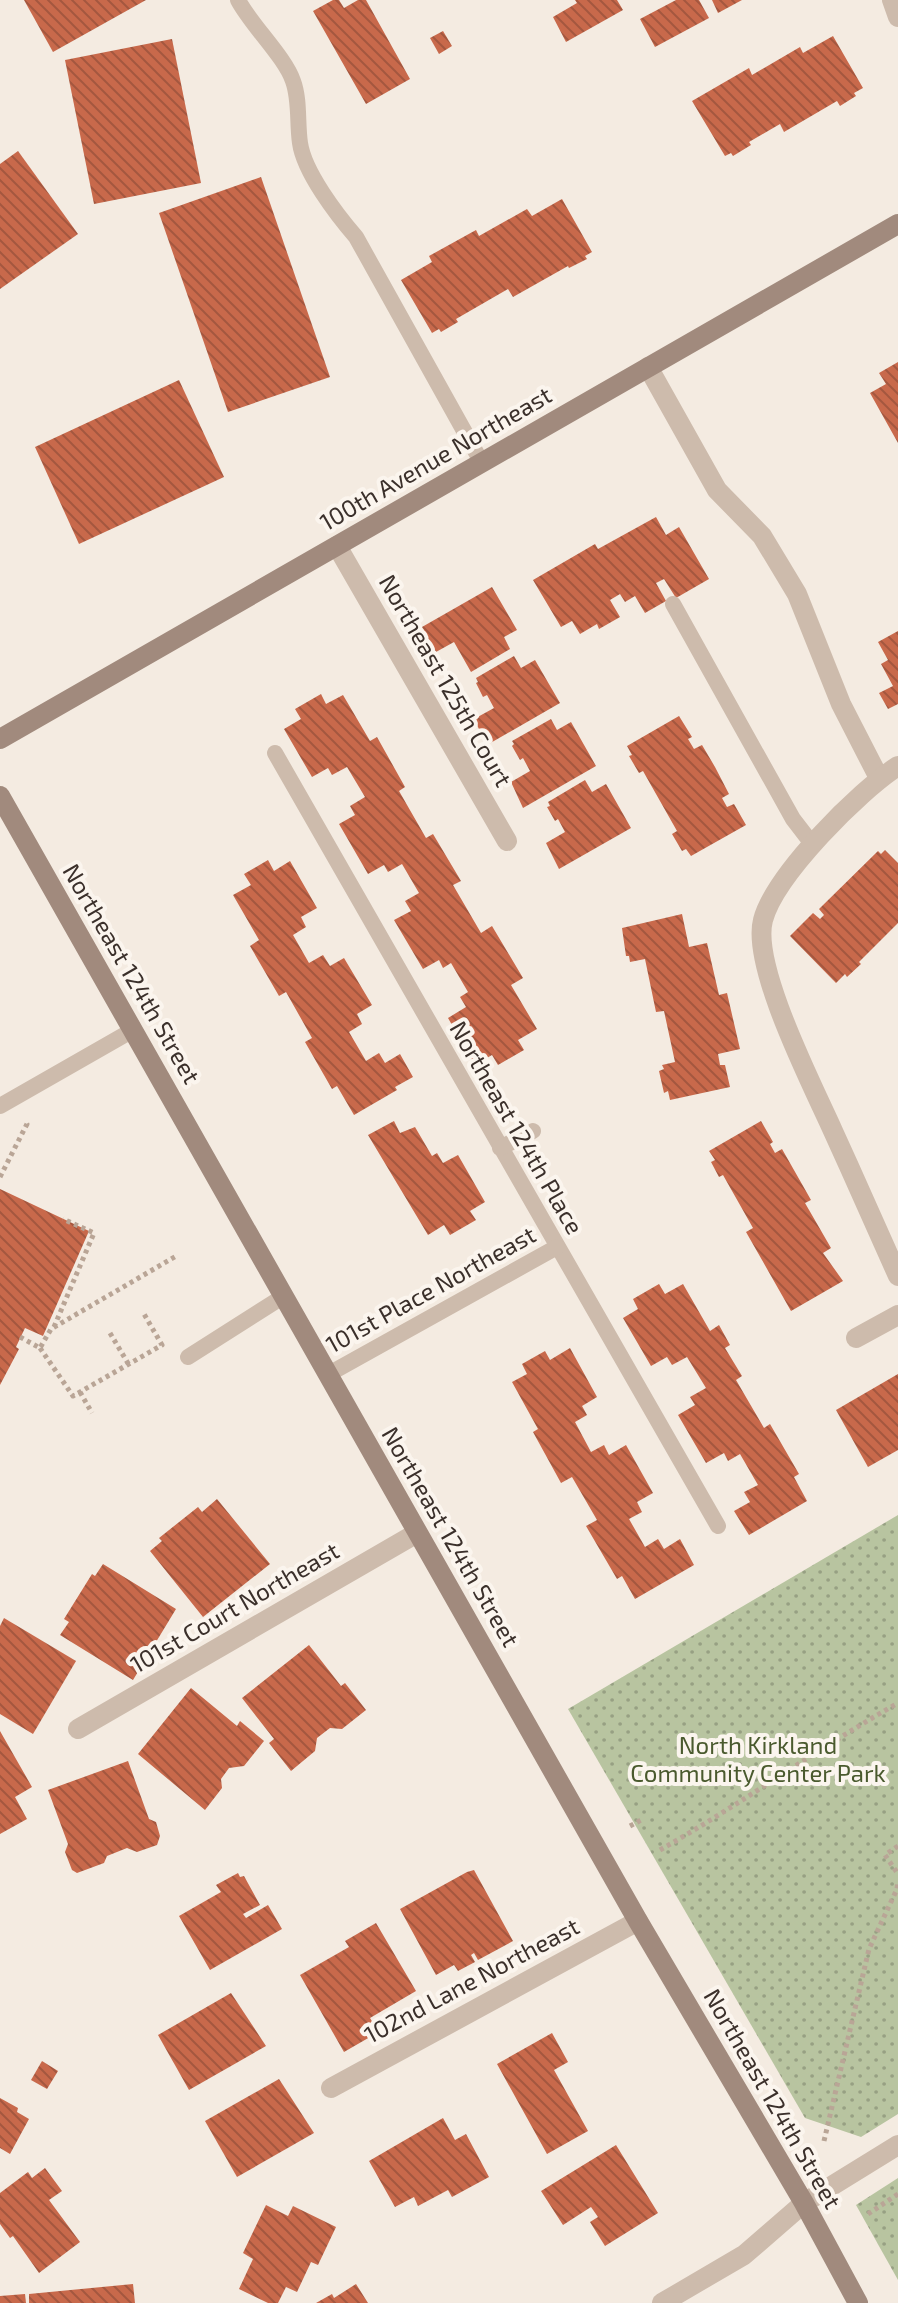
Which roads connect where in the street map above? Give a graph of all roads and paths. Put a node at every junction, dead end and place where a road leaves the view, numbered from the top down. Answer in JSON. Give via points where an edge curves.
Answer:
{"nodes":[{"id":1,"x":238,"y":0,"type":"edge"},
{"id":2,"x":892,"y":0,"type":"edge"},
{"id":3,"x":898,"y":17,"type":"edge"},
{"id":4,"x":898,"y":224,"type":"edge"},
{"id":5,"x":648,"y":367,"type":"junction"},
{"id":6,"x":482,"y":463,"type":"junction"},
{"id":7,"x":337,"y":546,"type":"junction"},
{"id":8,"x":673,"y":604,"type":"dead end"},
{"id":9,"x":0,"y":739,"type":"edge"},
{"id":10,"x":275,"y":753,"type":"dead end"},
{"id":11,"x":898,"y":766,"type":"edge"},
{"id":12,"x":879,"y":778,"type":"junction"},
{"id":13,"x":0,"y":796,"type":"edge"},
{"id":14,"x":507,"y":841,"type":"dead end"},
{"id":15,"x":813,"y":845,"type":"junction"},
{"id":16,"x":133,"y":1030,"type":"junction"},
{"id":17,"x":0,"y":1106,"type":"edge"},
{"id":18,"x":23,"y":1116,"type":"dead end"},
{"id":19,"x":533,"y":1131,"type":"dead end"},
{"id":20,"x":500,"y":1148,"type":"junction"},
{"id":21,"x":0,"y":1177,"type":"edge"},
{"id":22,"x":63,"y":1219,"type":"dead end"},
{"id":23,"x":557,"y":1247,"type":"junction"},
{"id":24,"x":178,"y":1255,"type":"dead end"},
{"id":25,"x":898,"y":1276,"type":"edge"},
{"id":26,"x":284,"y":1296,"type":"junction"},
{"id":27,"x":144,"y":1314,"type":"dead end"},
{"id":28,"x":898,"y":1315,"type":"edge"},
{"id":29,"x":53,"y":1328,"type":"junction"},
{"id":30,"x":110,"y":1333,"type":"dead end"},
{"id":31,"x":20,"y":1337,"type":"dead end"},
{"id":32,"x":856,"y":1338,"type":"dead end"},
{"id":33,"x":40,"y":1348,"type":"junction"},
{"id":34,"x":188,"y":1357,"type":"dead end"},
{"id":35,"x":129,"y":1365,"type":"junction"},
{"id":36,"x":327,"y":1375,"type":"junction"},
{"id":37,"x":80,"y":1392,"type":"junction"},
{"id":38,"x":92,"y":1413,"type":"dead end"},
{"id":39,"x":718,"y":1526,"type":"dead end"},
{"id":40,"x":417,"y":1533,"type":"junction"},
{"id":41,"x":898,"y":1703,"type":"edge"},
{"id":42,"x":78,"y":1729,"type":"dead end"},
{"id":43,"x":643,"y":1819,"type":"dead end"},
{"id":44,"x":630,"y":1826,"type":"dead end"},
{"id":45,"x":898,"y":1846,"type":"edge"},
{"id":46,"x":660,"y":1850,"type":"dead end"},
{"id":47,"x":898,"y":1874,"type":"edge"},
{"id":48,"x":898,"y":1881,"type":"edge"},
{"id":49,"x":638,"y":1921,"type":"junction"},
{"id":50,"x":331,"y":2088,"type":"dead end"},
{"id":51,"x":824,"y":2141,"type":"dead end"},
{"id":52,"x":898,"y":2145,"type":"edge"},
{"id":53,"x":898,"y":2194,"type":"edge"},
{"id":54,"x":804,"y":2203,"type":"junction"},
{"id":55,"x":868,"y":2214,"type":"dead end"},
{"id":56,"x":662,"y":2303,"type":"edge"},
{"id":57,"x":858,"y":2303,"type":"edge"}],
"edges":[{"from":1,"to":6,"type":"lane","via":[[293,81],[300,148],[328,205],[356,237]]},
{"from":2,"to":3,"type":"street"},
{"from":4,"to":5,"type":"main road","name":"100th Avenue Northeast"},
{"from":5,"to":6,"type":"main road","name":"100th Avenue Northeast"},
{"from":5,"to":12,"type":"street","via":[[717,490],[762,536],[797,594],[841,704]]},
{"from":6,"to":7,"type":"main road","name":"100th Avenue Northeast"},
{"from":7,"to":9,"type":"main road","name":"100th Avenue Northeast"},
{"from":7,"to":14,"type":"street","name":"Northeast 125th Court"},
{"from":8,"to":15,"type":"lane","via":[[793,819]]},
{"from":10,"to":20,"type":"lane","name":"Northeast 124th Place"},
{"from":11,"to":12,"type":"street"},
{"from":12,"to":15,"type":"street"},
{"from":13,"to":16,"type":"main road","name":"Northeast 124th Street"},
{"from":15,"to":25,"type":"street","via":[[776,892],[763,920],[762,951],[783,1019]]},
{"from":16,"to":17,"type":"lane"},
{"from":16,"to":26,"type":"main road","name":"Northeast 124th Street"},
{"from":18,"to":21,"type":"path","via":[[27,1124]]},
{"from":19,"to":20,"type":"lane"},
{"from":20,"to":23,"type":"lane","name":"Northeast 124th Place"},
{"from":22,"to":29,"type":"path","via":[[94,1233]]},
{"from":23,"to":36,"type":"lane","name":"101st Place Northeast"},
{"from":23,"to":39,"type":"lane","name":"Northeast 124th Place"},
{"from":24,"to":29,"type":"path"},
{"from":26,"to":34,"type":"lane"},
{"from":26,"to":36,"type":"main road","name":"Northeast 124th Street"},
{"from":27,"to":35,"type":"path","via":[[162,1345]]},
{"from":28,"to":32,"type":"street"},
{"from":29,"to":33,"type":"path"},
{"from":30,"to":35,"type":"path"},
{"from":31,"to":33,"type":"path"},
{"from":33,"to":37,"type":"path","via":[[73,1396]]},
{"from":35,"to":37,"type":"path"},
{"from":36,"to":40,"type":"main road","name":"Northeast 124th Street"},
{"from":37,"to":38,"type":"path"},
{"from":40,"to":42,"type":"street","name":"101st Court Northeast"},
{"from":40,"to":49,"type":"main road","name":"Northeast 124th Street"},
{"from":41,"to":46,"type":"path"},
{"from":43,"to":44,"type":"path"},
{"from":45,"to":47,"type":"path","via":[[885,1855]]},
{"from":48,"to":51,"type":"path","via":[[869,1949]]},
{"from":49,"to":50,"type":"street","name":"102nd Lane Northeast"},
{"from":49,"to":54,"type":"main road","name":"Northeast 124th Street"},
{"from":52,"to":54,"type":"street"},
{"from":53,"to":55,"type":"path"},
{"from":54,"to":56,"type":"street","via":[[744,2255]]},
{"from":54,"to":57,"type":"main road","name":"Northeast 124th Street"}]}
